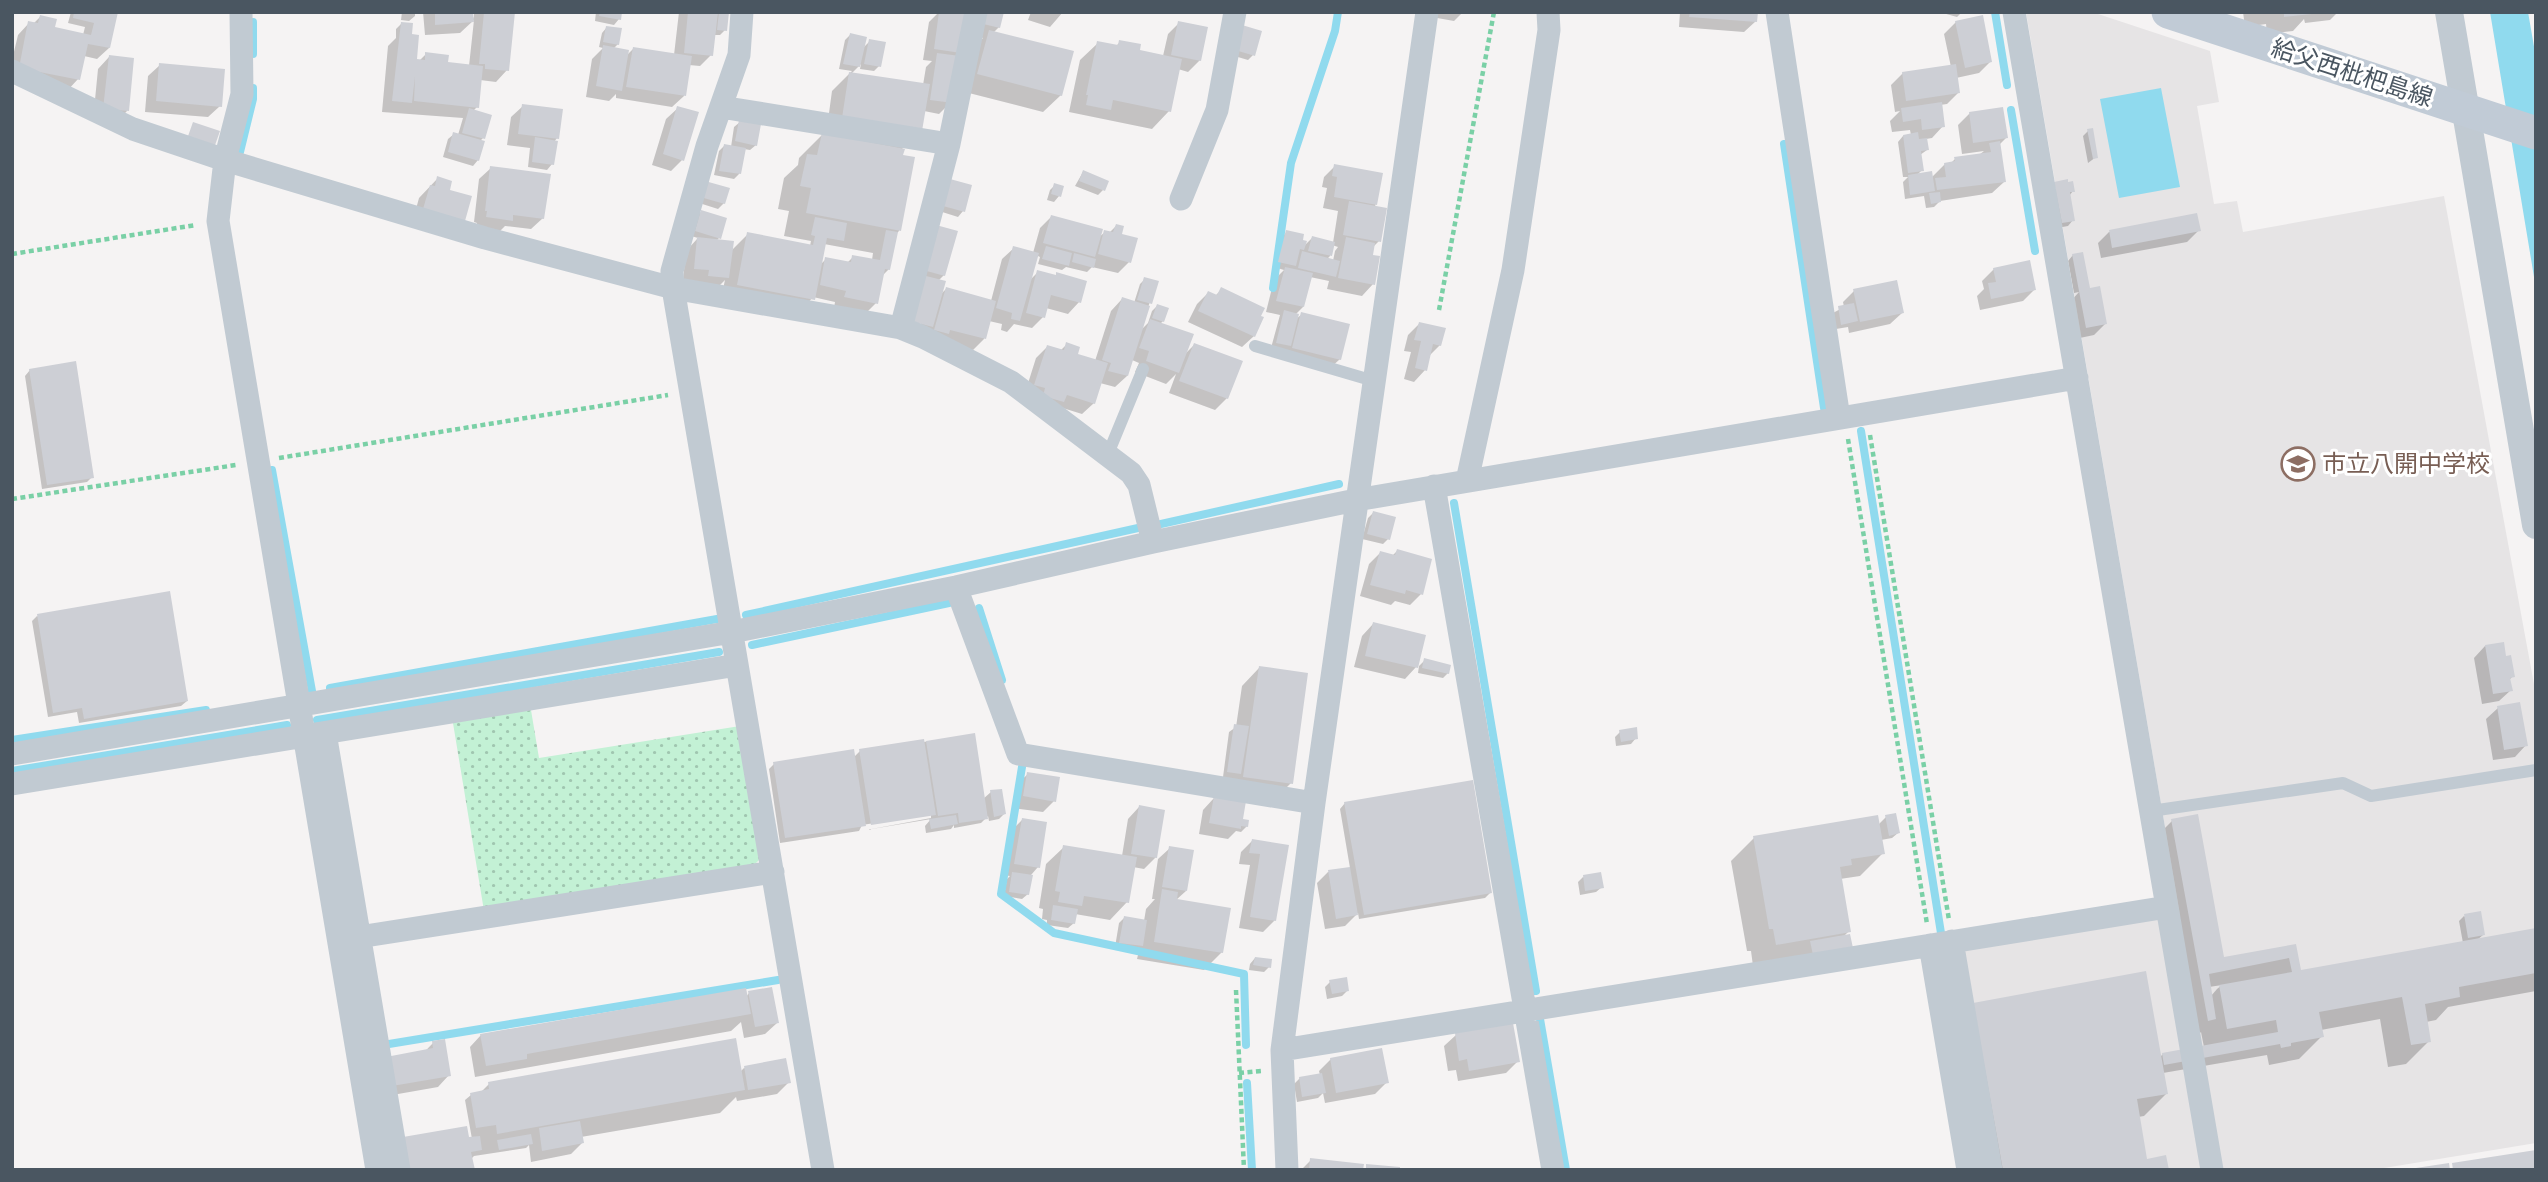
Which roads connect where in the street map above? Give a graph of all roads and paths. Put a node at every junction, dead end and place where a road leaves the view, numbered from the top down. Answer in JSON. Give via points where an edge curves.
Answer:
{"nodes":[{"id":1,"x":241,"y":12,"type":"edge"},
{"id":2,"x":742,"y":12,"type":"edge"},
{"id":3,"x":976,"y":12,"type":"edge"},
{"id":4,"x":1235,"y":12,"type":"edge"},
{"id":5,"x":1427,"y":12,"type":"edge"},
{"id":6,"x":1494,"y":12,"type":"edge"},
{"id":7,"x":1548,"y":12,"type":"edge"},
{"id":8,"x":1777,"y":12,"type":"edge"},
{"id":9,"x":2014,"y":12,"type":"edge"},
{"id":10,"x":2168,"y":12,"type":"edge"},
{"id":11,"x":2449,"y":12,"type":"edge"},
{"id":12,"x":2243,"y":25,"type":"edge"},
{"id":13,"x":12,"y":71,"type":"edge"},
{"id":14,"x":721,"y":107,"type":"junction"},
{"id":15,"x":2465,"y":110,"type":"junction"},
{"id":16,"x":2536,"y":134,"type":"edge"},
{"id":17,"x":949,"y":144,"type":"junction"},
{"id":18,"x":225,"y":160,"type":"junction"},
{"id":19,"x":1181,"y":199,"type":"dead end"},
{"id":20,"x":218,"y":221,"type":"junction"},
{"id":21,"x":12,"y":254,"type":"edge"},
{"id":22,"x":673,"y":288,"type":"junction"},
{"id":23,"x":1439,"y":310,"type":"dead end"},
{"id":24,"x":901,"y":328,"type":"junction"},
{"id":25,"x":1255,"y":346,"type":"dead end"},
{"id":26,"x":1143,"y":369,"type":"dead end"},
{"id":27,"x":2077,"y":378,"type":"junction"},
{"id":28,"x":1374,"y":381,"type":"junction"},
{"id":29,"x":692,"y":391,"type":"junction"},
{"id":30,"x":1850,"y":416,"type":"junction"},
{"id":31,"x":1108,"y":454,"type":"junction"},
{"id":32,"x":258,"y":461,"type":"junction"},
{"id":33,"x":1467,"y":481,"type":"junction"},
{"id":34,"x":1434,"y":486,"type":"junction"},
{"id":35,"x":12,"y":499,"type":"edge"},
{"id":36,"x":1356,"y":499,"type":"junction"},
{"id":37,"x":2536,"y":525,"type":"edge"},
{"id":38,"x":1153,"y":542,"type":"junction"},
{"id":39,"x":956,"y":587,"type":"junction"},
{"id":40,"x":732,"y":632,"type":"junction"},
{"id":41,"x":737,"y":664,"type":"junction"},
{"id":42,"x":300,"y":706,"type":"junction"},
{"id":43,"x":315,"y":734,"type":"junction"},
{"id":44,"x":12,"y":754,"type":"edge"},
{"id":45,"x":2536,"y":770,"type":"edge"},
{"id":46,"x":12,"y":784,"type":"edge"},
{"id":47,"x":1314,"y":803,"type":"junction"},
{"id":48,"x":2151,"y":811,"type":"junction"},
{"id":49,"x":773,"y":872,"type":"junction"},
{"id":50,"x":2167,"y":907,"type":"junction"},
{"id":51,"x":349,"y":938,"type":"junction"},
{"id":52,"x":1941,"y":943,"type":"junction"},
{"id":53,"x":1236,"y":990,"type":"dead end"},
{"id":54,"x":1527,"y":1010,"type":"junction"},
{"id":55,"x":1282,"y":1050,"type":"junction"},
{"id":56,"x":377,"y":1170,"type":"edge"},
{"id":57,"x":399,"y":1170,"type":"edge"},
{"id":58,"x":823,"y":1170,"type":"edge"},
{"id":59,"x":1244,"y":1170,"type":"edge"},
{"id":60,"x":1287,"y":1170,"type":"edge"},
{"id":61,"x":1553,"y":1170,"type":"edge"},
{"id":62,"x":1968,"y":1170,"type":"edge"},
{"id":63,"x":1991,"y":1170,"type":"edge"},
{"id":64,"x":2211,"y":1170,"type":"edge"}],
"edges":[{"from":1,"to":18,"type":"street","via":[[242,94]]},
{"from":2,"to":14,"type":"street","via":[[739,55]]},
{"from":3,"to":17,"type":"street"},
{"from":4,"to":19,"type":"street","via":[[1217,110]]},
{"from":5,"to":28,"type":"street"},
{"from":6,"to":23,"type":"path"},
{"from":7,"to":33,"type":"street","via":[[1513,271]]},
{"from":8,"to":30,"type":"street"},
{"from":9,"to":27,"type":"street"},
{"from":10,"to":12,"type":"main road","name":"給父西枇杷島線"},
{"from":11,"to":15,"type":"street"},
{"from":12,"to":15,"type":"main road","name":"給父西枇杷島線"},
{"from":13,"to":18,"type":"street","via":[[133,129]]},
{"from":14,"to":17,"type":"street"},
{"from":14,"to":22,"type":"street","via":[[672,271]]},
{"from":15,"to":16,"type":"main road","name":"給父西枇杷島線"},
{"from":15,"to":37,"type":"street"},
{"from":17,"to":24,"type":"street"},
{"from":18,"to":20,"type":"street"},
{"from":18,"to":22,"type":"street","via":[[485,238]]},
{"from":20,"to":21,"type":"path"},
{"from":20,"to":32,"type":"street"},
{"from":22,"to":24,"type":"street"},
{"from":22,"to":29,"type":"street"},
{"from":24,"to":31,"type":"street","via":[[1011,382]]},
{"from":25,"to":28,"type":"lane"},
{"from":26,"to":31,"type":"lane"},
{"from":27,"to":30,"type":"street"},
{"from":27,"to":48,"type":"street"},
{"from":28,"to":36,"type":"street"},
{"from":29,"to":32,"type":"path"},
{"from":29,"to":40,"type":"street"},
{"from":30,"to":33,"type":"street"},
{"from":30,"to":52,"type":"path"},
{"from":30,"to":52,"type":"path"},
{"from":31,"to":38,"type":"street","via":[[1139,485]]},
{"from":32,"to":35,"type":"path"},
{"from":32,"to":42,"type":"street"},
{"from":33,"to":34,"type":"street"},
{"from":34,"to":36,"type":"street"},
{"from":34,"to":54,"type":"street"},
{"from":36,"to":38,"type":"street"},
{"from":36,"to":47,"type":"street"},
{"from":38,"to":39,"type":"street"},
{"from":39,"to":40,"type":"street"},
{"from":39,"to":47,"type":"street","via":[[1018,754]]},
{"from":40,"to":41,"type":"street"},
{"from":40,"to":42,"type":"street"},
{"from":41,"to":43,"type":"street"},
{"from":41,"to":49,"type":"street"},
{"from":42,"to":43,"type":"street"},
{"from":42,"to":44,"type":"street"},
{"from":43,"to":46,"type":"street"},
{"from":43,"to":51,"type":"street"},
{"from":45,"to":48,"type":"lane","via":[[2371,796],[2343,783]]},
{"from":47,"to":55,"type":"street"},
{"from":48,"to":50,"type":"street"},
{"from":49,"to":51,"type":"street"},
{"from":49,"to":58,"type":"street"},
{"from":50,"to":52,"type":"street"},
{"from":50,"to":64,"type":"street"},
{"from":51,"to":56,"type":"street"},
{"from":51,"to":57,"type":"street"},
{"from":52,"to":54,"type":"street"},
{"from":52,"to":62,"type":"street"},
{"from":52,"to":63,"type":"street"},
{"from":53,"to":59,"type":"path"},
{"from":54,"to":55,"type":"street"},
{"from":54,"to":61,"type":"street"},
{"from":55,"to":60,"type":"street"}]}
